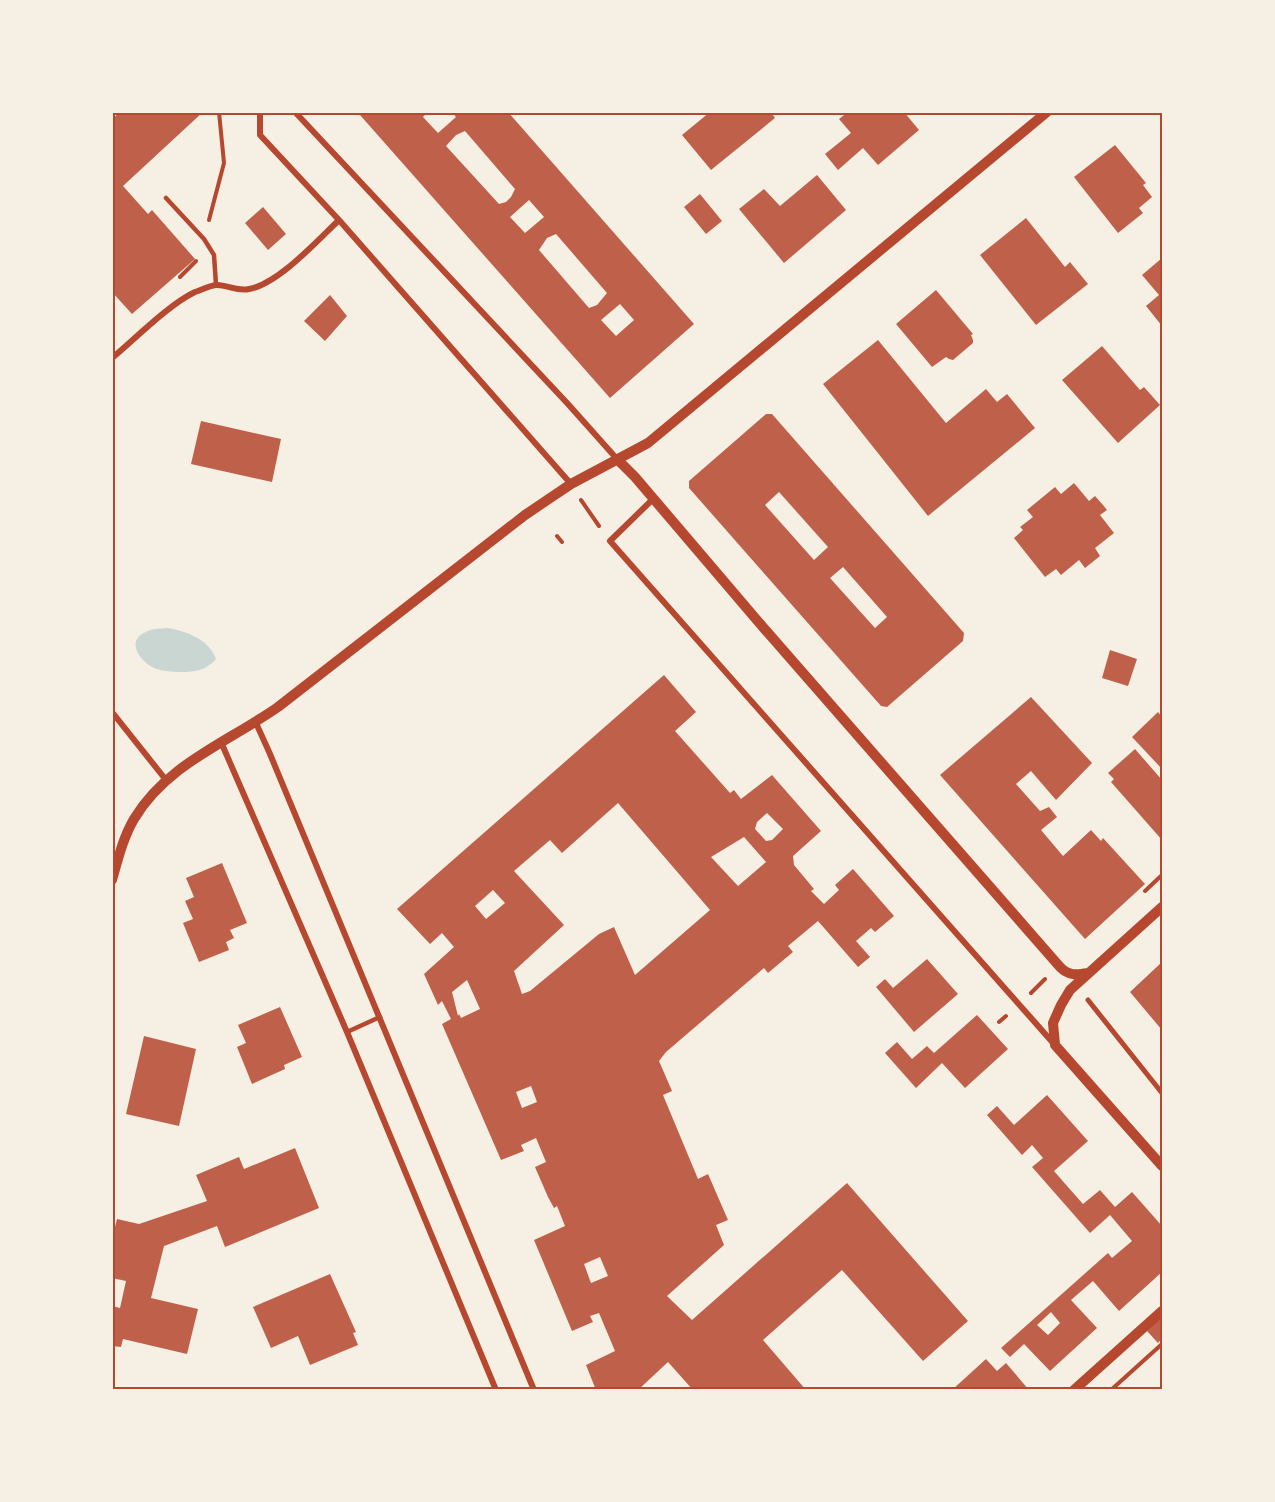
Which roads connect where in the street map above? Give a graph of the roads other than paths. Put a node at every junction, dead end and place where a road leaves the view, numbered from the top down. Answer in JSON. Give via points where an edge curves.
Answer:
{"nodes":[{"id":1,"x":260,"y":112,"type":"edge"},
{"id":2,"x":295,"y":112,"type":"edge"},
{"id":3,"x":1047,"y":112,"type":"edge"},
{"id":4,"x":166,"y":198,"type":"dead end"},
{"id":5,"x":339,"y":220,"type":"junction"},
{"id":6,"x":216,"y":285,"type":"junction"},
{"id":7,"x":112,"y":358,"type":"edge"},
{"id":8,"x":617,"y":459,"type":"junction"},
{"id":9,"x":571,"y":484,"type":"junction"},
{"id":10,"x":653,"y":499,"type":"junction"},
{"id":11,"x":112,"y":712,"type":"edge"},
{"id":12,"x":256,"y":723,"type":"junction"},
{"id":13,"x":221,"y":742,"type":"junction"},
{"id":14,"x":166,"y":780,"type":"junction"},
{"id":15,"x":112,"y":880,"type":"edge"},
{"id":16,"x":1162,"y":907,"type":"edge"},
{"id":17,"x":1088,"y":973,"type":"junction"},
{"id":18,"x":1088,"y":1000,"type":"dead end"},
{"id":19,"x":380,"y":1017,"type":"junction"},
{"id":20,"x":347,"y":1032,"type":"junction"},
{"id":21,"x":1055,"y":1045,"type":"junction"},
{"id":22,"x":1162,"y":1093,"type":"edge"},
{"id":23,"x":1162,"y":1166,"type":"edge"},
{"id":24,"x":1162,"y":1311,"type":"edge"},
{"id":25,"x":496,"y":1389,"type":"edge"},
{"id":26,"x":534,"y":1389,"type":"edge"},
{"id":27,"x":1074,"y":1389,"type":"edge"}],
"edges":[{"from":1,"to":5,"type":"street","via":[[260,135]]},
{"from":2,"to":8,"type":"street"},
{"from":3,"to":8,"type":"street","via":[[648,443]]},
{"from":4,"to":6,"type":"lane","via":[[214,255]]},
{"from":5,"to":6,"type":"street","via":[[268,283],[244,290]]},
{"from":5,"to":9,"type":"street"},
{"from":6,"to":7,"type":"street","via":[[173,306]]},
{"from":8,"to":9,"type":"street"},
{"from":8,"to":10,"type":"street"},
{"from":9,"to":12,"type":"street","via":[[525,515]]},
{"from":10,"to":17,"type":"street","via":[[1060,967],[1072,975]]},
{"from":10,"to":21,"type":"street","via":[[610,541]]},
{"from":11,"to":14,"type":"street"},
{"from":12,"to":13,"type":"street"},
{"from":12,"to":19,"type":"street"},
{"from":13,"to":14,"type":"street"},
{"from":13,"to":20,"type":"street"},
{"from":14,"to":15,"type":"street","via":[[133,821]]},
{"from":16,"to":17,"type":"street"},
{"from":17,"to":21,"type":"street","via":[[1061,1005],[1053,1023]]},
{"from":18,"to":22,"type":"street"},
{"from":19,"to":20,"type":"lane"},
{"from":19,"to":26,"type":"street"},
{"from":20,"to":25,"type":"street"},
{"from":21,"to":23,"type":"street"},
{"from":24,"to":27,"type":"street"}]}
